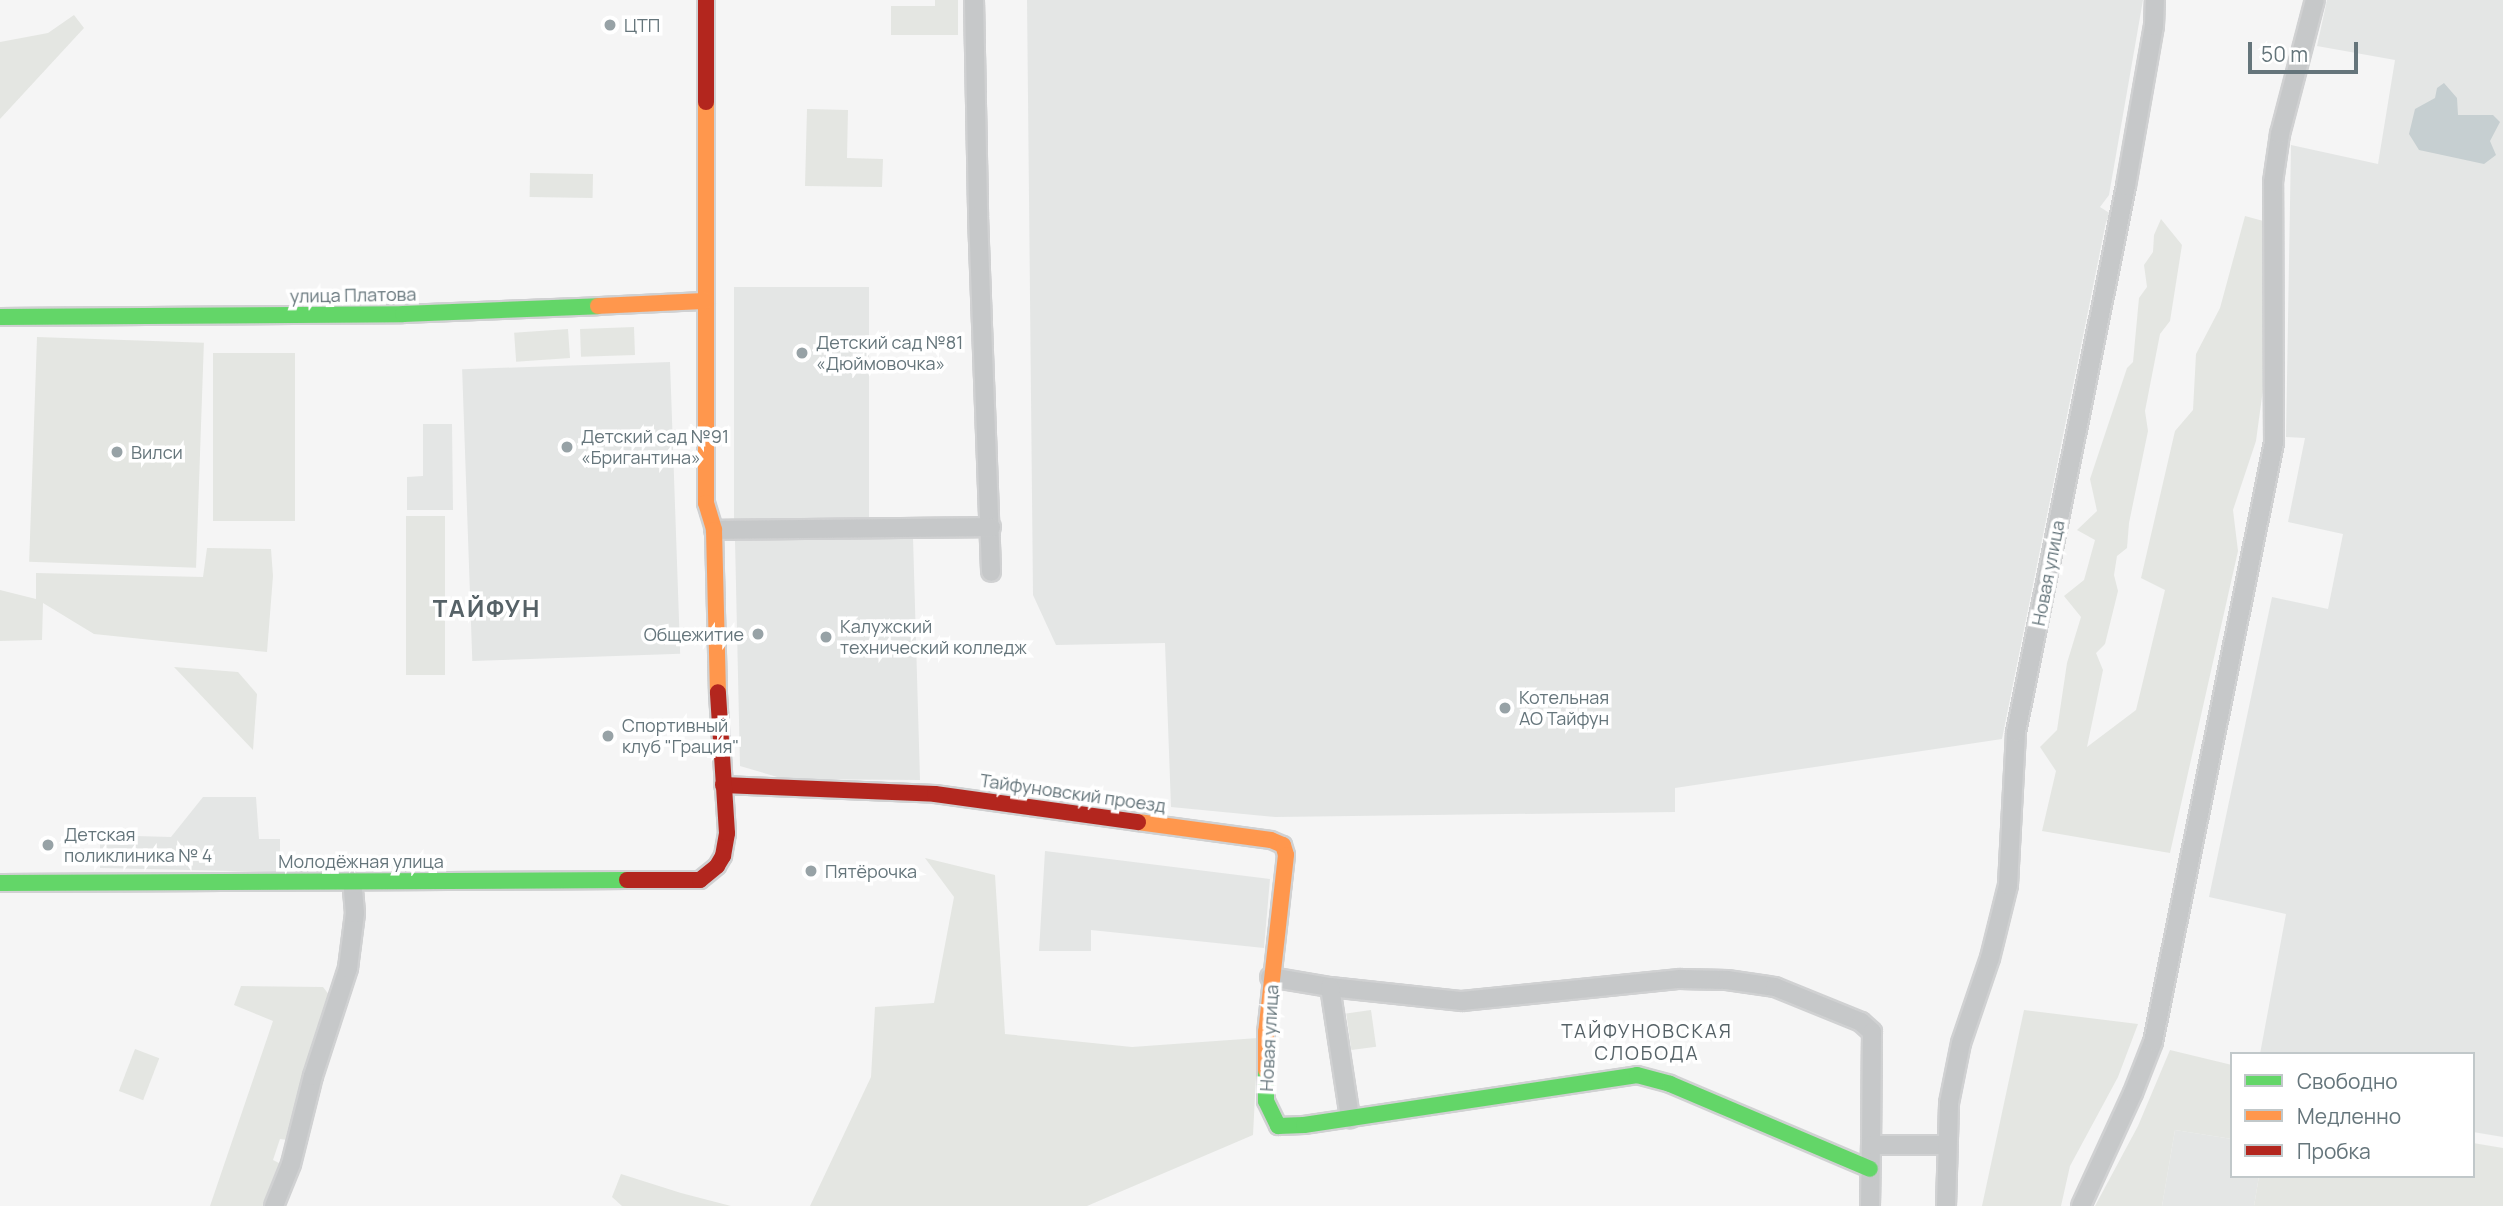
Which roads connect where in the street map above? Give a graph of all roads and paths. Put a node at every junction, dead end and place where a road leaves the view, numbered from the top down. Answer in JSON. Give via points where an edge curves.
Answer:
{"nodes":[{"id":1,"x":706,"y":0,"type":"edge"},
{"id":2,"x":974,"y":0,"type":"edge"},
{"id":3,"x":2155,"y":0,"type":"edge"},
{"id":4,"x":2315,"y":0,"type":"edge"},
{"id":5,"x":706,"y":301,"type":"junction"},
{"id":6,"x":0,"y":317,"type":"edge"},
{"id":7,"x":991,"y":527,"type":"junction"},
{"id":8,"x":714,"y":530,"type":"junction"},
{"id":9,"x":991,"y":572,"type":"dead end"},
{"id":10,"x":723,"y":785,"type":"junction"},
{"id":11,"x":352,"y":881,"type":"junction"},
{"id":12,"x":0,"y":883,"type":"edge"},
{"id":13,"x":1270,"y":977,"type":"junction"},
{"id":14,"x":1330,"y":988,"type":"junction"},
{"id":15,"x":1350,"y":1118,"type":"junction"},
{"id":16,"x":1871,"y":1145,"type":"junction"},
{"id":17,"x":1947,"y":1145,"type":"junction"},
{"id":18,"x":1870,"y":1169,"type":"junction"},
{"id":19,"x":274,"y":1206,"type":"edge"},
{"id":20,"x":1870,"y":1206,"type":"edge"},
{"id":21,"x":1946,"y":1206,"type":"edge"},
{"id":22,"x":2081,"y":1206,"type":"edge"}],
"edges":[{"from":1,"to":5,"type":"street"},
{"from":2,"to":7,"type":"street"},
{"from":3,"to":17,"type":"street","name":"Новая улица","via":[[2126,186],[2016,732],[2008,884],[1990,958],[1961,1043],[1949,1104]]},
{"from":4,"to":22,"type":"street","via":[[2280,134],[2273,182],[2274,443],[2153,1042]]},
{"from":5,"to":6,"type":"street","name":"улица Платова","via":[[403,314]]},
{"from":5,"to":8,"type":"street","via":[[706,503]]},
{"from":7,"to":8,"type":"street"},
{"from":7,"to":9,"type":"street"},
{"from":8,"to":10,"type":"street"},
{"from":10,"to":11,"type":"street","name":"Молодёжная улица","via":[[727,833],[723,856],[701,880]]},
{"from":10,"to":13,"type":"street","name":"Тайфуновский проезд","via":[[935,794],[1271,840],[1283,845],[1286,855]]},
{"from":11,"to":12,"type":"street","name":"Молодёжная улица"},
{"from":11,"to":19,"type":"street","via":[[355,913],[348,968],[291,1164]]},
{"from":13,"to":14,"type":"street","name":"Новая улица"},
{"from":13,"to":15,"type":"street","name":"Новая улица","via":[[1266,1101],[1278,1126]]},
{"from":14,"to":15,"type":"street"},
{"from":14,"to":16,"type":"street","name":"Новая улица","via":[[1462,1000],[1680,979],[1774,986],[1861,1022],[1872,1032]]},
{"from":15,"to":18,"type":"street","name":"Новая улица","via":[[1637,1075],[1670,1084]]},
{"from":16,"to":17,"type":"street"},
{"from":16,"to":18,"type":"street","name":"Новая улица"},
{"from":17,"to":21,"type":"street","name":"Новая улица"},
{"from":18,"to":20,"type":"street","name":"Новая улица"}]}
